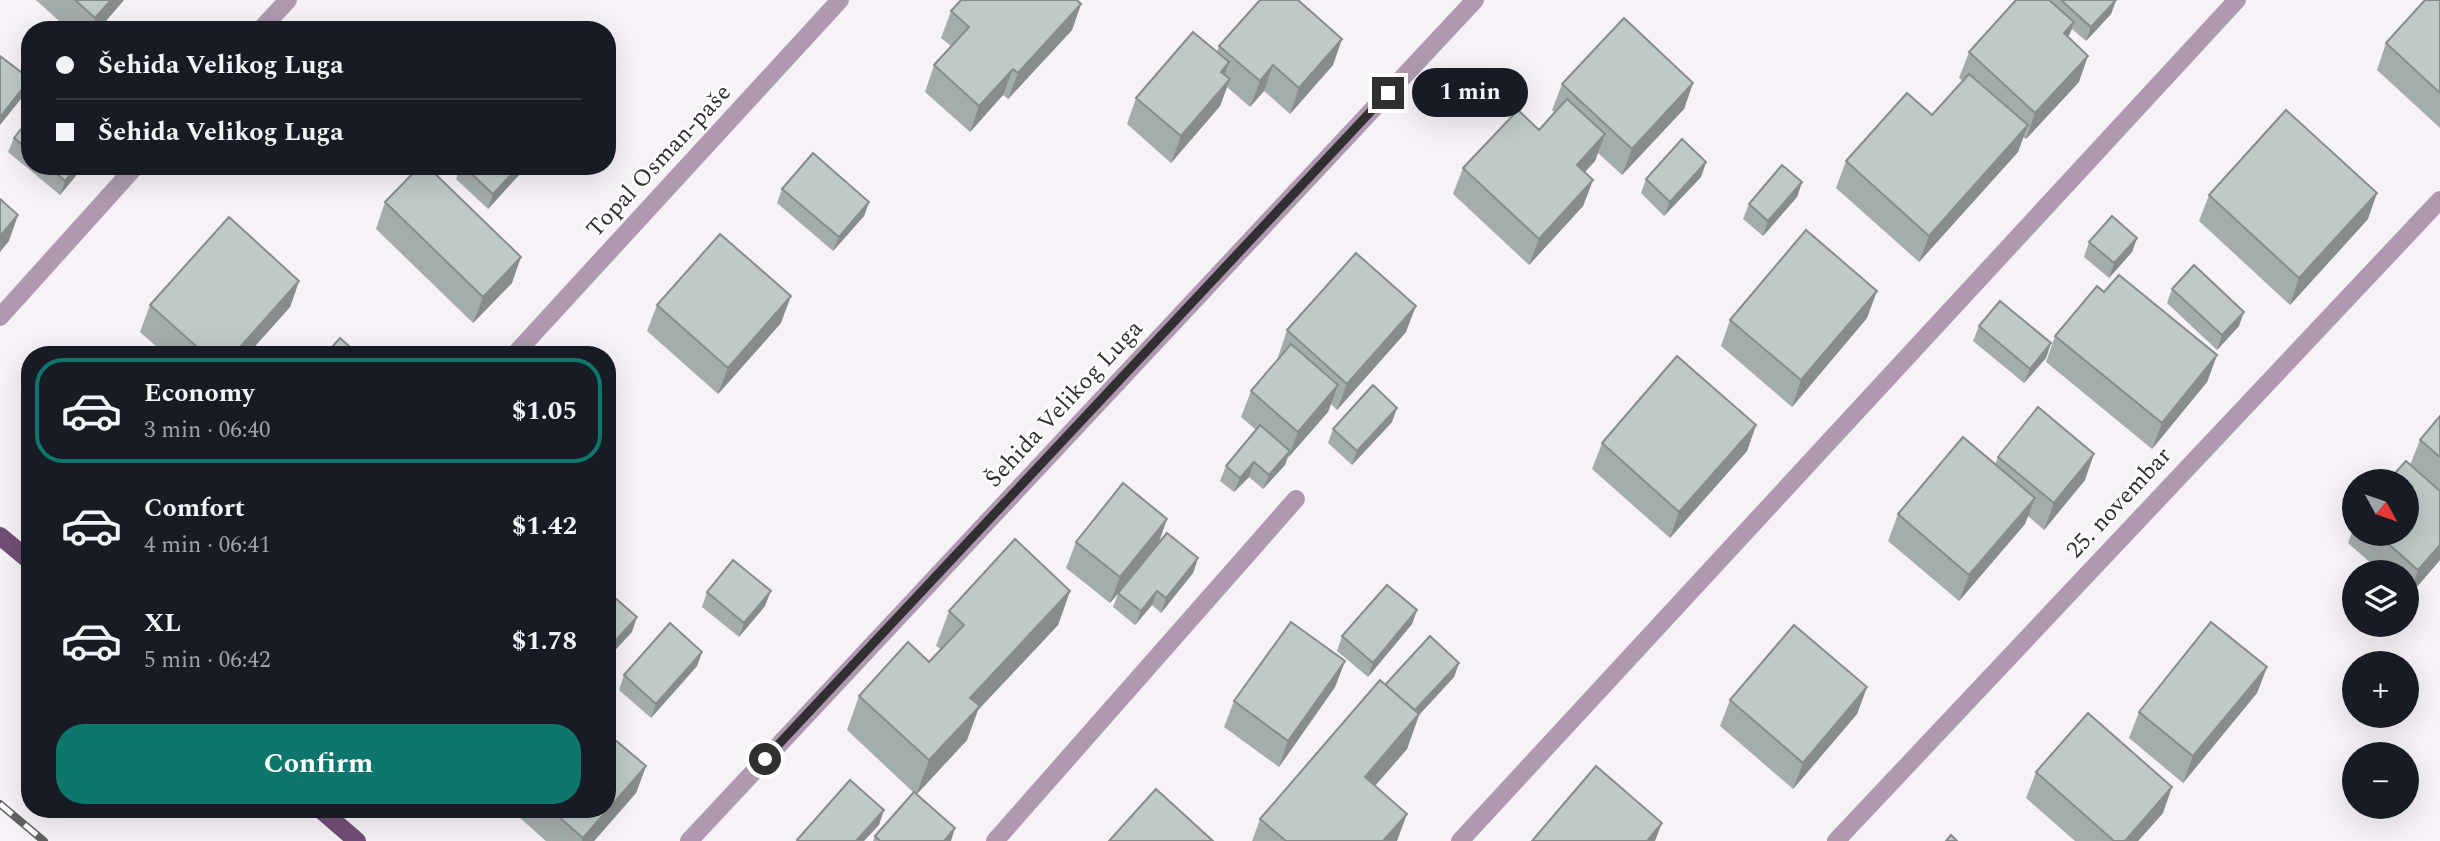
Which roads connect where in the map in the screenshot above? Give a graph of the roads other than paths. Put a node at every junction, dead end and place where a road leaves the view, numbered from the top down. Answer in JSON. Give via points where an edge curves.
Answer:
{"nodes":[{"id":1,"x":288,"y":0,"type":"edge"},
{"id":2,"x":840,"y":0,"type":"edge"},
{"id":3,"x":1475,"y":0,"type":"edge"},
{"id":4,"x":2237,"y":0,"type":"edge"},
{"id":5,"x":268,"y":21,"type":"edge"},
{"id":6,"x":128,"y":175,"type":"edge"},
{"id":7,"x":2440,"y":201,"type":"edge"},
{"id":8,"x":0,"y":317,"type":"edge"},
{"id":9,"x":522,"y":346,"type":"edge"},
{"id":10,"x":1296,"y":499,"type":"dead end"},
{"id":11,"x":0,"y":536,"type":"edge"},
{"id":12,"x":21,"y":554,"type":"edge"},
{"id":13,"x":330,"y":818,"type":"edge"},
{"id":14,"x":357,"y":841,"type":"edge"},
{"id":15,"x":689,"y":841,"type":"edge"},
{"id":16,"x":995,"y":841,"type":"edge"},
{"id":17,"x":1460,"y":841,"type":"edge"},
{"id":18,"x":1836,"y":841,"type":"edge"}],
"edges":[{"from":1,"to":5,"type":"street"},
{"from":2,"to":9,"type":"street","name":"Topal Osman-paše"},
{"from":3,"to":15,"type":"street","name":"Šehida Velikog Luga"},
{"from":4,"to":17,"type":"street"},
{"from":6,"to":8,"type":"street"},
{"from":7,"to":18,"type":"street","name":"25. novembar"},
{"from":10,"to":16,"type":"street"},
{"from":11,"to":12,"type":"main road"},
{"from":13,"to":14,"type":"main road"}]}
